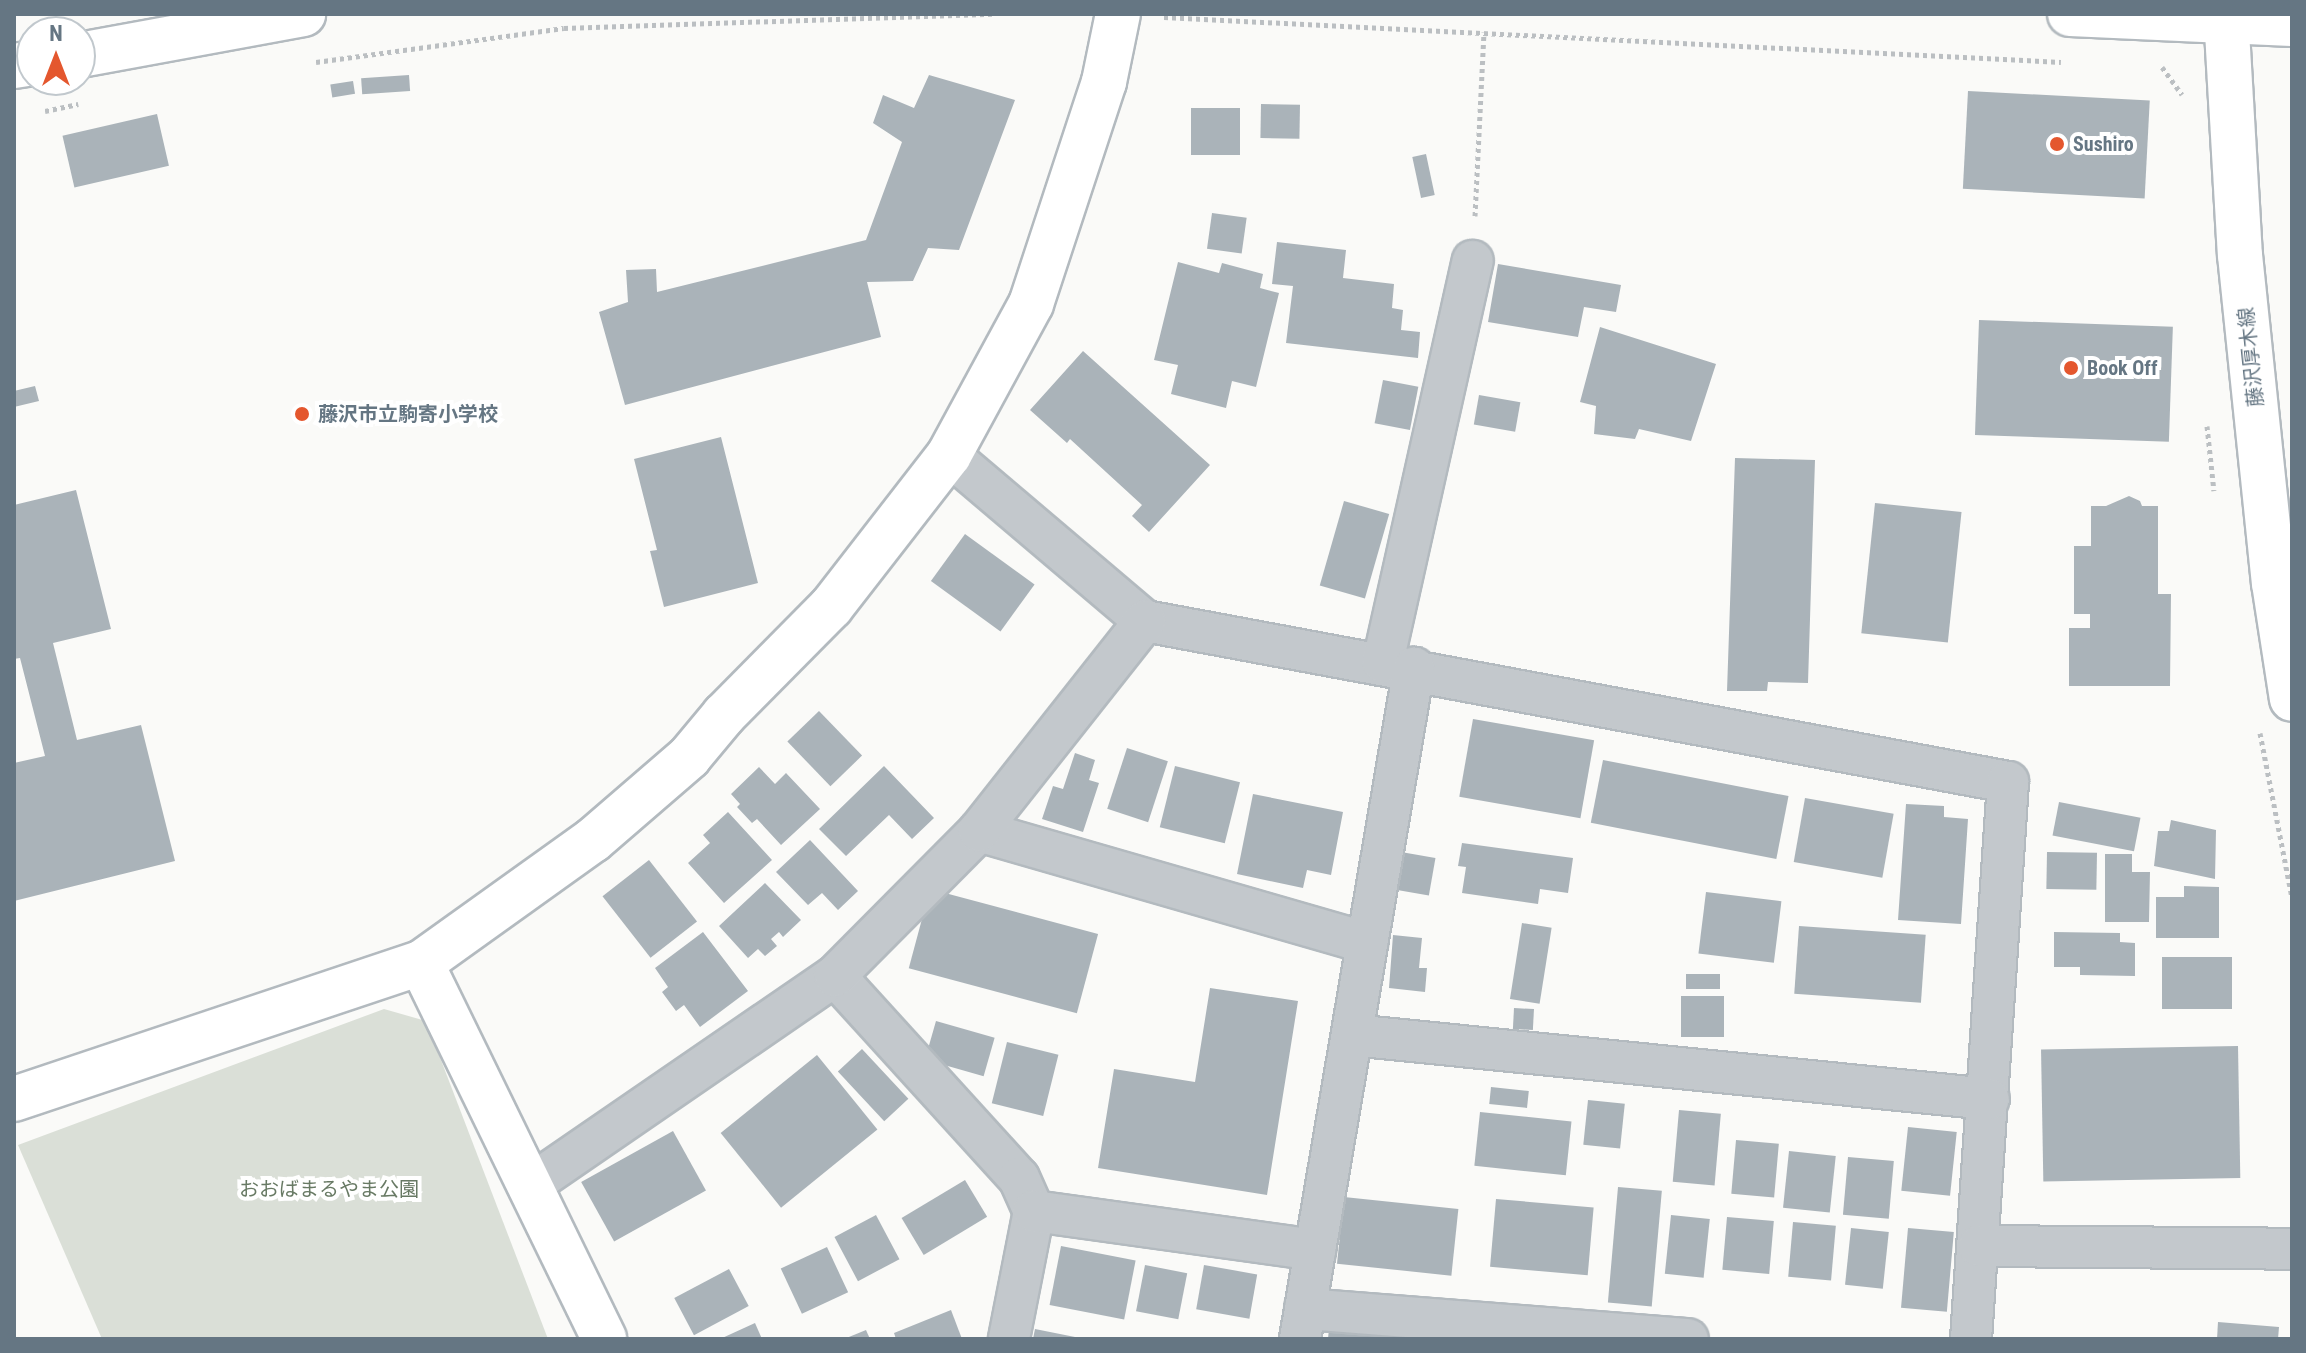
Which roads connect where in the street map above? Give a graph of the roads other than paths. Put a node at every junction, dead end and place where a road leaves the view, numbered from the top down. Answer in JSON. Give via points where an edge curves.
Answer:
{"nodes":[{"id":1,"x":303,"y":14,"type":"edge"},
{"id":2,"x":2070,"y":14,"type":"edge"},
{"id":3,"x":1139,"y":18,"type":"edge"},
{"id":4,"x":2226,"y":19,"type":"edge"},
{"id":5,"x":2292,"y":24,"type":"edge"},
{"id":6,"x":96,"y":52,"type":"edge"},
{"id":7,"x":1473,"y":261,"type":"road end"},
{"id":8,"x":949,"y":455,"type":"junction"},
{"id":9,"x":1145,"y":621,"type":"junction"},
{"id":10,"x":1399,"y":665,"type":"junction"},
{"id":11,"x":2292,"y":699,"type":"edge"},
{"id":12,"x":979,"y":831,"type":"junction"},
{"id":13,"x":1367,"y":943,"type":"junction"},
{"id":14,"x":421,"y":963,"type":"junction"},
{"id":15,"x":835,"y":976,"type":"junction"},
{"id":16,"x":1352,"y":1035,"type":"junction"},
{"id":17,"x":14,"y":1099,"type":"edge"},
{"id":18,"x":1989,"y":1099,"type":"junction"},
{"id":19,"x":529,"y":1186,"type":"junction"},
{"id":20,"x":1034,"y":1211,"type":"junction"},
{"id":21,"x":1979,"y":1246,"type":"junction"},
{"id":22,"x":2292,"y":1249,"type":"edge"},
{"id":23,"x":1315,"y":1250,"type":"junction"},
{"id":24,"x":1302,"y":1324,"type":"edge"},
{"id":25,"x":604,"y":1339,"type":"edge"},
{"id":26,"x":1009,"y":1339,"type":"edge"},
{"id":27,"x":1688,"y":1339,"type":"edge"},
{"id":28,"x":1971,"y":1339,"type":"edge"}],
"edges":[{"from":1,"to":6,"type":"street"},
{"from":2,"to":4,"type":"street"},
{"from":3,"to":8,"type":"street","via":[[1104,82],[1031,304]]},
{"from":4,"to":5,"type":"street"},
{"from":4,"to":11,"type":"street","name":"藤沢厚木線","via":[[2240,255],[2274,583]]},
{"from":7,"to":10,"type":"street"},
{"from":8,"to":9,"type":"street"},
{"from":8,"to":14,"type":"street","via":[[831,607],[689,757],[593,840]]},
{"from":9,"to":10,"type":"street"},
{"from":9,"to":12,"type":"street"},
{"from":10,"to":13,"type":"street"},
{"from":10,"to":18,"type":"street","via":[[2008,782]]},
{"from":12,"to":13,"type":"street"},
{"from":12,"to":15,"type":"street"},
{"from":13,"to":16,"type":"street"},
{"from":14,"to":17,"type":"street"},
{"from":14,"to":19,"type":"street"},
{"from":15,"to":19,"type":"street"},
{"from":15,"to":20,"type":"street","via":[[1019,1178]]},
{"from":16,"to":18,"type":"street"},
{"from":16,"to":23,"type":"street"},
{"from":18,"to":21,"type":"street"},
{"from":19,"to":25,"type":"street"},
{"from":20,"to":23,"type":"street"},
{"from":20,"to":26,"type":"street"},
{"from":21,"to":22,"type":"street"},
{"from":21,"to":28,"type":"street"},
{"from":23,"to":24,"type":"street"},
{"from":24,"to":27,"type":"street"}]}
